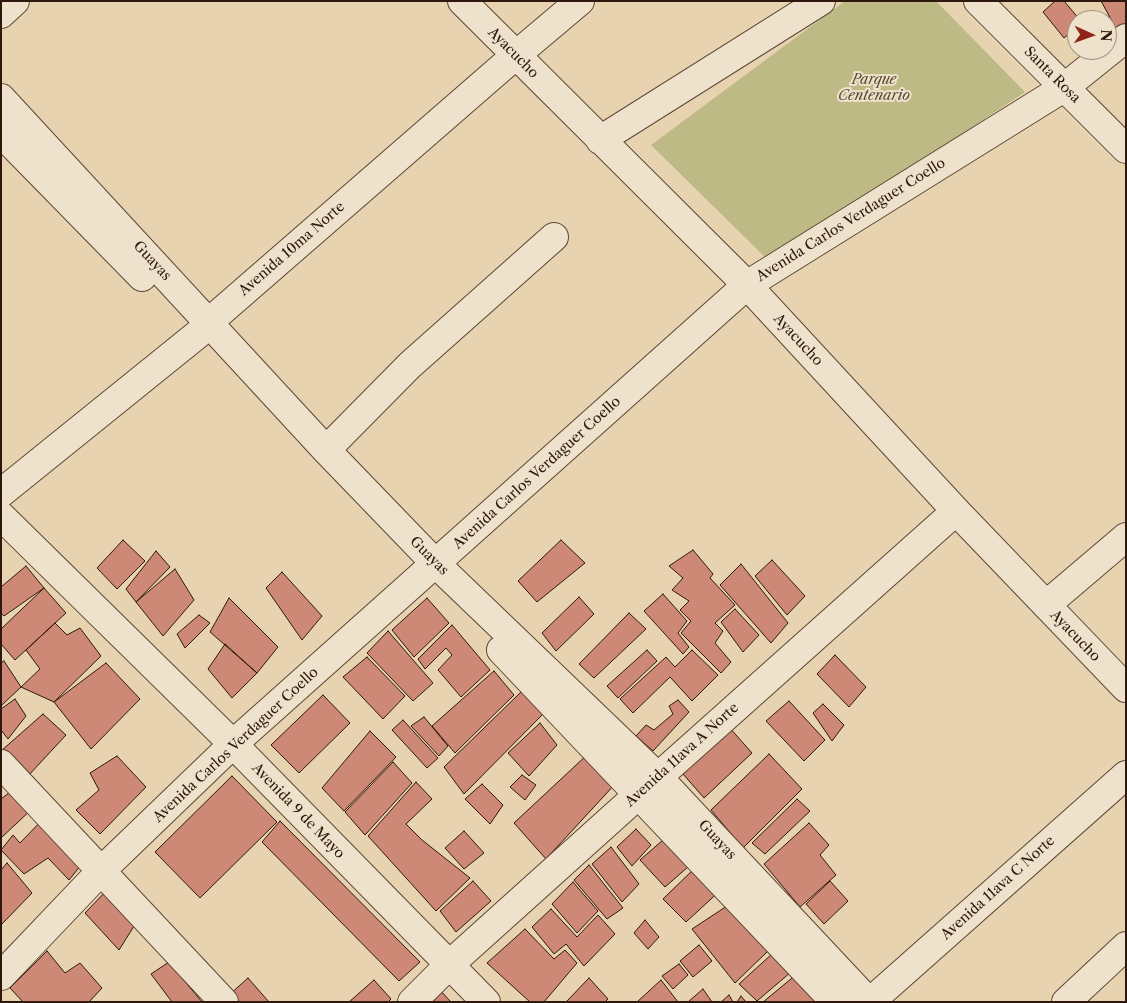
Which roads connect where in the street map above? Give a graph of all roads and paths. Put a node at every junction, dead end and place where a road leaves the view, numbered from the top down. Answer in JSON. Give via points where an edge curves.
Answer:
{"nodes":[{"id":1,"x":15,"y":1,"type":"edge"},
{"id":2,"x":462,"y":1,"type":"edge"},
{"id":3,"x":580,"y":1,"type":"edge"},
{"id":4,"x":821,"y":1,"type":"edge"},
{"id":5,"x":978,"y":1,"type":"edge"},
{"id":6,"x":1,"y":14,"type":"edge"},
{"id":7,"x":1126,"y":38,"type":"edge"},
{"id":8,"x":516,"y":55,"type":"junction"},
{"id":9,"x":1065,"y":87,"type":"junction"},
{"id":10,"x":1,"y":98,"type":"edge"},
{"id":11,"x":1,"y":133,"type":"edge"},
{"id":12,"x":600,"y":140,"type":"junction"},
{"id":13,"x":1126,"y":149,"type":"edge"},
{"id":14,"x":554,"y":238,"type":"dead end"},
{"id":15,"x":747,"y":284,"type":"junction"},
{"id":16,"x":203,"y":328,"type":"junction"},
{"id":17,"x":326,"y":450,"type":"junction"},
{"id":18,"x":1,"y":493,"type":"edge"},
{"id":19,"x":956,"y":512,"type":"junction"},
{"id":20,"x":1,"y":516,"type":"edge"},
{"id":21,"x":1126,"y":537,"type":"edge"},
{"id":22,"x":431,"y":568,"type":"junction"},
{"id":23,"x":1046,"y":605,"type":"junction"},
{"id":24,"x":1126,"y":688,"type":"edge"},
{"id":25,"x":233,"y":744,"type":"junction"},
{"id":26,"x":1,"y":764,"type":"edge"},
{"id":27,"x":1126,"y":774,"type":"edge"},
{"id":28,"x":658,"y":777,"type":"junction"},
{"id":29,"x":638,"y":795,"type":"junction"},
{"id":30,"x":102,"y":870,"type":"junction"},
{"id":31,"x":1126,"y":946,"type":"edge"},
{"id":32,"x":449,"y":965,"type":"junction"},
{"id":33,"x":1,"y":976,"type":"edge"},
{"id":34,"x":224,"y":1002,"type":"edge"},
{"id":35,"x":412,"y":1002,"type":"edge"},
{"id":36,"x":486,"y":1002,"type":"edge"},
{"id":37,"x":835,"y":1002,"type":"edge"},
{"id":38,"x":870,"y":1002,"type":"edge"},
{"id":39,"x":1066,"y":1002,"type":"edge"}],
"edges":[{"from":1,"to":6,"type":"street"},
{"from":2,"to":8,"type":"street","name":"Ayacucho"},
{"from":3,"to":8,"type":"street","name":"Avenida 10ma Norte"},
{"from":4,"to":12,"type":"street"},
{"from":5,"to":9,"type":"street","name":"Santa Rosa"},
{"from":7,"to":9,"type":"street","name":"Avenida Carlos Verdaguer Coello"},
{"from":8,"to":12,"type":"street","name":"Ayacucho"},
{"from":8,"to":16,"type":"street","name":"Avenida 10ma Norte"},
{"from":9,"to":13,"type":"street","name":"Santa Rosa"},
{"from":9,"to":15,"type":"street","name":"Avenida Carlos Verdaguer Coello"},
{"from":10,"to":16,"type":"street","name":"Guayas"},
{"from":11,"to":16,"type":"street","name":"Guayas"},
{"from":12,"to":15,"type":"street","name":"Ayacucho"},
{"from":14,"to":17,"type":"street","via":[[410,365]]},
{"from":15,"to":19,"type":"street","name":"Ayacucho"},
{"from":15,"to":22,"type":"street","name":"Avenida Carlos Verdaguer Coello"},
{"from":16,"to":17,"type":"street","name":"Guayas"},
{"from":16,"to":18,"type":"street","name":"Avenida 10ma Norte"},
{"from":16,"to":22,"type":"street","name":"Guayas"},
{"from":17,"to":22,"type":"street","name":"Guayas"},
{"from":19,"to":23,"type":"street","name":"Ayacucho"},
{"from":19,"to":28,"type":"street","name":"Avenida 11ava A Norte"},
{"from":20,"to":25,"type":"street","name":"Avenida 9 de Mayo"},
{"from":21,"to":23,"type":"street"},
{"from":22,"to":25,"type":"street","name":"Avenida Carlos Verdaguer Coello"},
{"from":22,"to":28,"type":"street","name":"Guayas"},
{"from":22,"to":29,"type":"street","name":"Guayas"},
{"from":23,"to":24,"type":"street","name":"Ayacucho"},
{"from":25,"to":30,"type":"street","name":"Avenida Carlos Verdaguer Coello"},
{"from":25,"to":32,"type":"street","name":"Avenida 9 de Mayo"},
{"from":26,"to":30,"type":"street"},
{"from":27,"to":38,"type":"street","name":"Avenida 11ava C Norte"},
{"from":28,"to":29,"type":"street","name":"Avenida 11ava A Norte"},
{"from":28,"to":38,"type":"street","name":"Guayas"},
{"from":29,"to":32,"type":"street","name":"Avenida 11ava A Norte"},
{"from":29,"to":37,"type":"street","name":"Guayas"},
{"from":30,"to":33,"type":"street","name":"Avenida Carlos Verdaguer Coello"},
{"from":30,"to":34,"type":"street"},
{"from":31,"to":39,"type":"street"},
{"from":32,"to":35,"type":"street","name":"Avenida 11ava A Norte"},
{"from":32,"to":36,"type":"street","name":"Avenida 9 de Mayo"}]}
